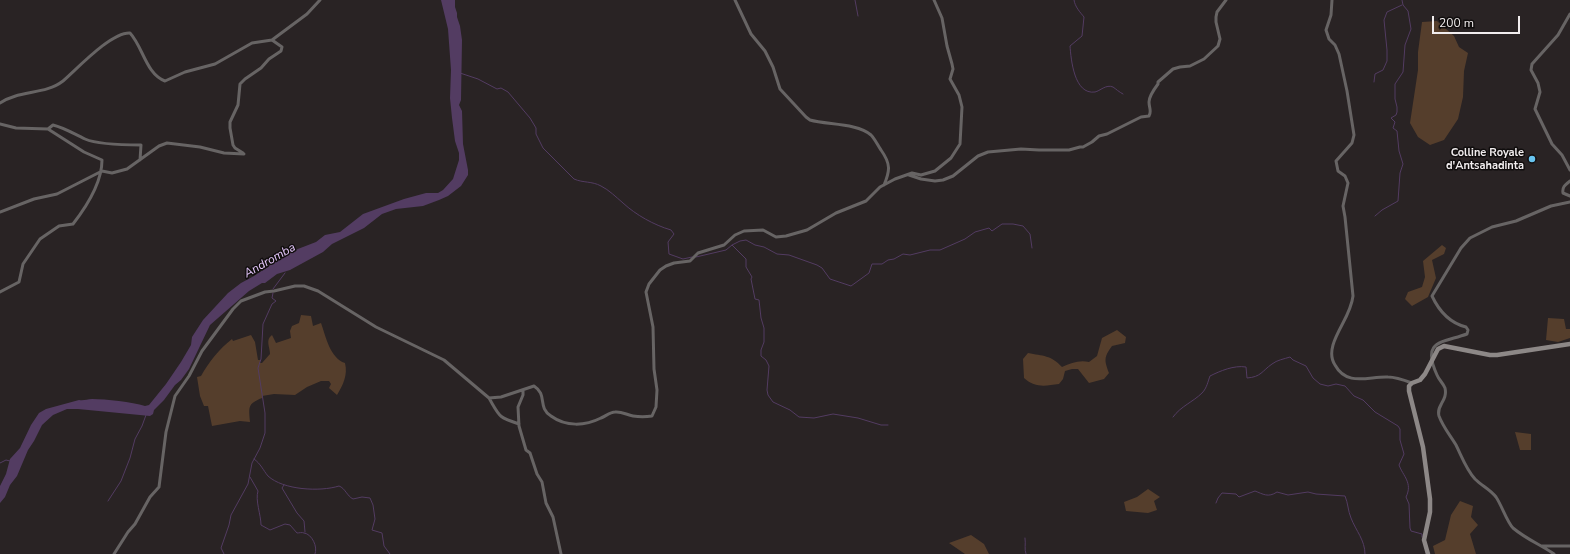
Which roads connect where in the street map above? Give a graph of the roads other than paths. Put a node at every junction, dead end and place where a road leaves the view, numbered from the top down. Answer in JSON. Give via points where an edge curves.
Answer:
{"nodes":[{"id":1,"x":320,"y":0,"type":"edge"},
{"id":2,"x":735,"y":0,"type":"edge"},
{"id":3,"x":934,"y":0,"type":"edge"},
{"id":4,"x":1226,"y":0,"type":"edge"},
{"id":5,"x":1332,"y":0,"type":"edge"},
{"id":6,"x":1570,"y":14,"type":"edge"},
{"id":7,"x":272,"y":40,"type":"junction"},
{"id":8,"x":0,"y":103,"type":"edge"},
{"id":9,"x":0,"y":124,"type":"edge"},
{"id":10,"x":48,"y":129,"type":"junction"},
{"id":11,"x":140,"y":160,"type":"junction"},
{"id":12,"x":1570,"y":170,"type":"edge"},
{"id":13,"x":102,"y":171,"type":"junction"},
{"id":14,"x":909,"y":175,"type":"junction"},
{"id":15,"x":1570,"y":182,"type":"edge"},
{"id":16,"x":884,"y":185,"type":"junction"},
{"id":17,"x":1570,"y":196,"type":"edge"},
{"id":18,"x":1570,"y":202,"type":"edge"},
{"id":19,"x":0,"y":212,"type":"edge"},
{"id":20,"x":0,"y":292,"type":"edge"},
{"id":21,"x":1570,"y":344,"type":"edge"},
{"id":22,"x":1432,"y":359,"type":"junction"},
{"id":23,"x":1412,"y":383,"type":"junction"},
{"id":24,"x":523,"y":391,"type":"junction"},
{"id":25,"x":489,"y":398,"type":"junction"},
{"id":26,"x":519,"y":424,"type":"junction"},
{"id":27,"x":1542,"y":546,"type":"junction"},
{"id":28,"x":1570,"y":546,"type":"edge"},
{"id":29,"x":114,"y":554,"type":"edge"},
{"id":30,"x":561,"y":554,"type":"edge"},
{"id":31,"x":1428,"y":554,"type":"edge"},
{"id":32,"x":1554,"y":554,"type":"edge"}],
"edges":[{"from":1,"to":7,"type":"street","via":[[307,14]]},
{"from":2,"to":16,"type":"street","via":[[751,34],[765,50],[780,90],[810,120],[862,130],[871,135],[888,163],[890,172]]},
{"from":3,"to":14,"type":"street","via":[[942,18],[953,69],[950,79],[959,94],[962,107],[960,144],[951,158],[935,171]]},
{"from":4,"to":14,"type":"street","via":[[1216,17],[1220,38],[1218,46],[1204,59],[1190,66],[1173,69],[1161,78],[1149,100],[1148,116],[1099,136],[1083,147],[1069,150],[1021,148],[988,152],[943,180],[934,181]]},
{"from":5,"to":23,"type":"street","via":[[1326,30],[1339,54],[1354,135],[1352,143],[1336,161],[1338,171],[1345,176],[1348,183],[1343,206],[1353,296],[1351,307],[1332,346],[1332,359],[1339,372],[1349,378],[1387,377]]},
{"from":6,"to":12,"type":"street","via":[[1558,35],[1534,60],[1531,70],[1540,92],[1535,109],[1552,144]]},
{"from":7,"to":8,"type":"street","via":[[252,43],[215,64],[185,72],[165,81],[149,66],[131,34],[125,33],[97,51],[56,85]]},
{"from":7,"to":11,"type":"street","via":[[282,47],[281,52],[242,81],[238,105],[230,122],[233,145],[244,154],[167,143]]},
{"from":9,"to":10,"type":"street","via":[[16,128]]},
{"from":10,"to":11,"type":"street","via":[[53,125],[103,143],[141,145]]},
{"from":10,"to":13,"type":"street","via":[[84,152],[102,160]]},
{"from":11,"to":13,"type":"street","via":[[127,169],[112,173]]},
{"from":13,"to":19,"type":"street","via":[[57,194],[34,199]]},
{"from":13,"to":20,"type":"street","via":[[87,207],[73,224],[59,226],[40,238],[24,264],[19,282]]},
{"from":14,"to":16,"type":"street"},
{"from":15,"to":17,"type":"street","via":[[1562,190]]},
{"from":16,"to":24,"type":"street","via":[[866,201],[836,213],[807,230],[776,237],[763,230],[744,231],[724,245],[698,253],[690,261],[674,263],[660,270],[646,292],[652,327],[657,390],[656,407],[652,416],[616,412],[584,424],[568,423],[552,417],[544,410],[539,389],[534,386]]},
{"from":18,"to":22,"type":"street","via":[[1492,227],[1476,234],[1465,243],[1432,296],[1450,320],[1456,325],[1466,327],[1467,334],[1436,344],[1431,352]]},
{"from":21,"to":22,"type":"street","via":[[1497,355],[1444,346],[1438,349]]},
{"from":22,"to":23,"type":"street","via":[[1425,374],[1420,380]]},
{"from":22,"to":27,"type":"street","via":[[1437,376],[1444,385],[1446,397],[1438,409],[1439,415],[1464,464],[1496,497],[1504,509],[1509,524],[1525,538]]},
{"from":23,"to":31,"type":"street","via":[[1409,386],[1410,400],[1423,447],[1430,499],[1424,540]]},
{"from":24,"to":25,"type":"street"},
{"from":24,"to":26,"type":"street","via":[[518,407]]},
{"from":25,"to":26,"type":"street","via":[[498,415],[504,420]]},
{"from":25,"to":29,"type":"street","via":[[444,360],[376,327],[318,291],[295,286],[247,298],[233,309],[202,351],[175,396],[166,432],[159,487]]},
{"from":26,"to":30,"type":"street","via":[[526,450],[530,453],[542,482]]},
{"from":27,"to":28,"type":"street"},
{"from":27,"to":32,"type":"street"}]}
